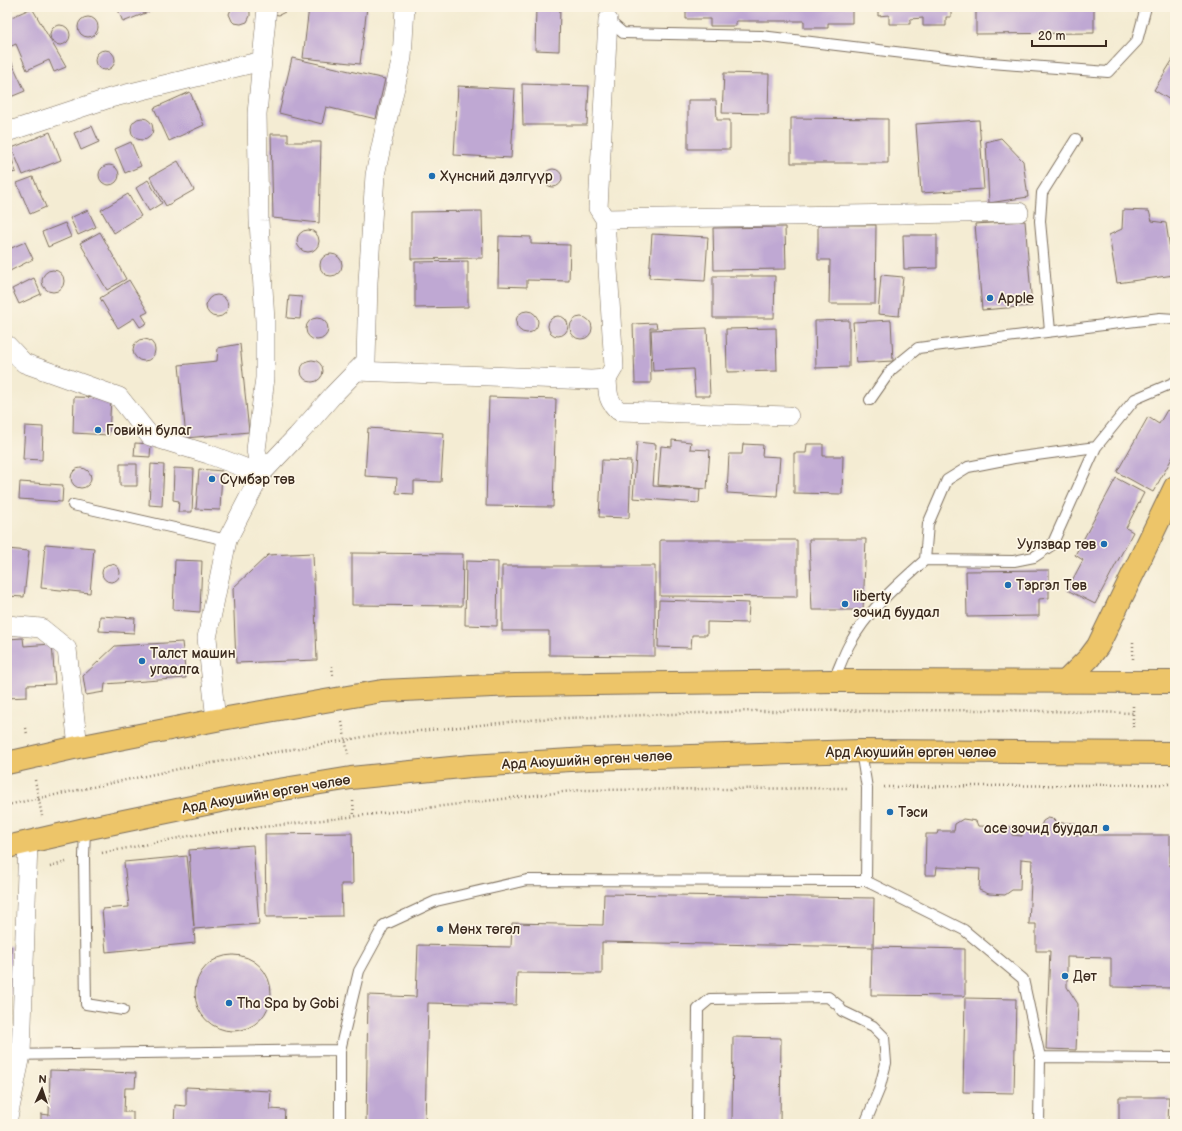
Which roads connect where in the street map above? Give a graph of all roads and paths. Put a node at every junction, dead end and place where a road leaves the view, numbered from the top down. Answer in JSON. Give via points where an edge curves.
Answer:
{"nodes":[{"id":1,"x":267,"y":7,"type":"edge"},
{"id":2,"x":405,"y":7,"type":"edge"},
{"id":3,"x":1146,"y":7,"type":"edge"},
{"id":4,"x":609,"y":14,"type":"edge"},
{"id":5,"x":262,"y":61,"type":"junction"},
{"id":6,"x":7,"y":132,"type":"edge"},
{"id":7,"x":1076,"y":139,"type":"dead end"},
{"id":8,"x":1019,"y":212,"type":"dead end"},
{"id":9,"x":605,"y":219,"type":"junction"},
{"id":10,"x":1175,"y":319,"type":"edge"},
{"id":11,"x":1050,"y":331,"type":"junction"},
{"id":12,"x":7,"y":345,"type":"edge"},
{"id":13,"x":16,"y":364,"type":"edge"},
{"id":14,"x":356,"y":371,"type":"junction"},
{"id":15,"x":607,"y":379,"type":"junction"},
{"id":16,"x":1175,"y":382,"type":"edge"},
{"id":17,"x":870,"y":400,"type":"dead end"},
{"id":18,"x":789,"y":416,"type":"dead end"},
{"id":19,"x":1096,"y":447,"type":"junction"},
{"id":20,"x":261,"y":474,"type":"junction"},
{"id":21,"x":1175,"y":487,"type":"edge"},
{"id":22,"x":73,"y":505,"type":"dead end"},
{"id":23,"x":227,"y":540,"type":"junction"},
{"id":24,"x":924,"y":560,"type":"junction"},
{"id":25,"x":7,"y":625,"type":"edge"},
{"id":26,"x":1133,"y":639,"type":"dead end"},
{"id":27,"x":332,"y":666,"type":"dead end"},
{"id":28,"x":833,"y":681,"type":"junction"},
{"id":29,"x":1065,"y":682,"type":"junction"},
{"id":30,"x":1133,"y":682,"type":"junction"},
{"id":31,"x":1175,"y":682,"type":"edge"},
{"id":32,"x":338,"y":699,"type":"junction"},
{"id":33,"x":1133,"y":713,"type":"junction"},
{"id":34,"x":216,"y":720,"type":"junction"},
{"id":35,"x":26,"y":728,"type":"dead end"},
{"id":36,"x":345,"y":740,"type":"junction"},
{"id":37,"x":78,"y":747,"type":"junction"},
{"id":38,"x":861,"y":751,"type":"junction"},
{"id":39,"x":1133,"y":753,"type":"junction"},
{"id":40,"x":1175,"y":753,"type":"edge"},
{"id":41,"x":32,"y":757,"type":"junction"},
{"id":42,"x":7,"y":763,"type":"edge"},
{"id":43,"x":350,"y":778,"type":"junction"},
{"id":44,"x":1175,"y":784,"type":"edge"},
{"id":45,"x":1134,"y":785,"type":"junction"},
{"id":46,"x":867,"y":788,"type":"junction"},
{"id":47,"x":39,"y":799,"type":"junction"},
{"id":48,"x":7,"y":806,"type":"edge"},
{"id":49,"x":354,"y":816,"type":"junction"},
{"id":50,"x":86,"y":829,"type":"junction"},
{"id":51,"x":37,"y":840,"type":"junction"},
{"id":52,"x":7,"y":847,"type":"edge"},
{"id":53,"x":84,"y":857,"type":"junction"},
{"id":54,"x":51,"y":867,"type":"junction"},
{"id":55,"x":28,"y":874,"type":"junction"},
{"id":56,"x":866,"y":881,"type":"junction"},
{"id":57,"x":123,"y":1010,"type":"dead end"},
{"id":58,"x":340,"y":1050,"type":"junction"},
{"id":59,"x":14,"y":1055,"type":"edge"},
{"id":60,"x":1040,"y":1057,"type":"junction"},
{"id":61,"x":1175,"y":1058,"type":"edge"},
{"id":62,"x":7,"y":1122,"type":"edge"},
{"id":63,"x":340,"y":1124,"type":"edge"},
{"id":64,"x":697,"y":1124,"type":"edge"},
{"id":65,"x":865,"y":1124,"type":"edge"},
{"id":66,"x":1038,"y":1124,"type":"edge"}],
"edges":[{"from":1,"to":5,"type":"street"},
{"from":2,"to":14,"type":"street","via":[[402,58],[375,175],[366,361]]},
{"from":3,"to":4,"type":"lane","via":[[1137,41],[1108,72],[979,62],[761,36],[623,33]]},
{"from":4,"to":9,"type":"street","via":[[598,208]]},
{"from":5,"to":6,"type":"street","via":[[110,98]]},
{"from":5,"to":20,"type":"street","via":[[257,114],[265,378],[256,450]]},
{"from":7,"to":11,"type":"lane","via":[[1042,193],[1040,221]]},
{"from":8,"to":9,"type":"street"},
{"from":9,"to":15,"type":"street","via":[[614,367]]},
{"from":10,"to":11,"type":"lane","via":[[1160,318]]},
{"from":11,"to":17,"type":"lane","via":[[918,348],[891,370]]},
{"from":12,"to":13,"type":"street"},
{"from":13,"to":20,"type":"street","via":[[119,397],[150,436]]},
{"from":14,"to":15,"type":"street"},
{"from":14,"to":20,"type":"street"},
{"from":15,"to":18,"type":"street","via":[[612,406],[619,411]]},
{"from":16,"to":19,"type":"lane","via":[[1135,399]]},
{"from":19,"to":24,"type":"lane","via":[[968,467],[947,480],[928,524]]},
{"from":19,"to":24,"type":"lane","via":[[1052,545],[1034,557],[1014,561]]},
{"from":20,"to":23,"type":"street"},
{"from":21,"to":29,"type":"main road","via":[[1098,646]]},
{"from":22,"to":23,"type":"lane"},
{"from":23,"to":34,"type":"street","via":[[207,638]]},
{"from":24,"to":28,"type":"lane","via":[[870,612],[849,644]]},
{"from":25,"to":37,"type":"street","via":[[41,628],[67,649]]},
{"from":26,"to":30,"type":"path"},
{"from":27,"to":32,"type":"path"},
{"from":28,"to":29,"type":"main road"},
{"from":28,"to":32,"type":"main road","via":[[515,685],[382,691]]},
{"from":29,"to":30,"type":"main road"},
{"from":30,"to":31,"type":"main road"},
{"from":30,"to":33,"type":"path"},
{"from":32,"to":34,"type":"main road"},
{"from":32,"to":36,"type":"path"},
{"from":33,"to":36,"type":"path","via":[[999,710],[752,711],[540,719]]},
{"from":33,"to":39,"type":"path"},
{"from":34,"to":37,"type":"main road"},
{"from":35,"to":41,"type":"path"},
{"from":36,"to":43,"type":"path"},
{"from":36,"to":47,"type":"path","via":[[183,768]]},
{"from":37,"to":41,"type":"main road"},
{"from":38,"to":39,"type":"main road","name":"Ард Аюушийн өргөн чөлөө"},
{"from":38,"to":43,"type":"main road","name":"Ард Аюушийн өргөн чөлөө","via":[[588,759],[471,766]]},
{"from":38,"to":46,"type":"lane"},
{"from":39,"to":40,"type":"main road","name":"Ард Аюушийн өргөн чөлөө"},
{"from":39,"to":45,"type":"path"},
{"from":41,"to":42,"type":"main road"},
{"from":41,"to":47,"type":"path"},
{"from":43,"to":49,"type":"path"},
{"from":43,"to":50,"type":"main road","name":"Ард Аюушийн өргөн чөлөө","via":[[254,794]]},
{"from":44,"to":45,"type":"path"},
{"from":45,"to":46,"type":"path"},
{"from":46,"to":49,"type":"path","via":[[580,790]]},
{"from":46,"to":56,"type":"lane"},
{"from":47,"to":48,"type":"path"},
{"from":47,"to":51,"type":"path"},
{"from":49,"to":53,"type":"path","via":[[194,835]]},
{"from":50,"to":51,"type":"main road","name":"Ард Аюушийн өргөн чөлөө"},
{"from":50,"to":53,"type":"lane"},
{"from":51,"to":52,"type":"main road","name":"Ард Аюушийн өргөн чөлөө"},
{"from":51,"to":54,"type":"path"},
{"from":51,"to":55,"type":"street"},
{"from":53,"to":54,"type":"path"},
{"from":53,"to":57,"type":"lane","via":[[86,1004]]},
{"from":54,"to":55,"type":"path"},
{"from":55,"to":59,"type":"street"},
{"from":56,"to":58,"type":"lane","via":[[527,880],[436,901],[384,924],[359,971]]},
{"from":56,"to":60,"type":"lane","via":[[964,930],[1023,979]]},
{"from":58,"to":59,"type":"lane"},
{"from":58,"to":63,"type":"lane"},
{"from":59,"to":62,"type":"street"},
{"from":60,"to":61,"type":"lane"},
{"from":60,"to":66,"type":"lane"},
{"from":64,"to":65,"type":"lane","via":[[698,1009],[710,998],[828,997],[842,1011],[873,1026],[884,1036],[886,1063],[879,1090]]}]}
